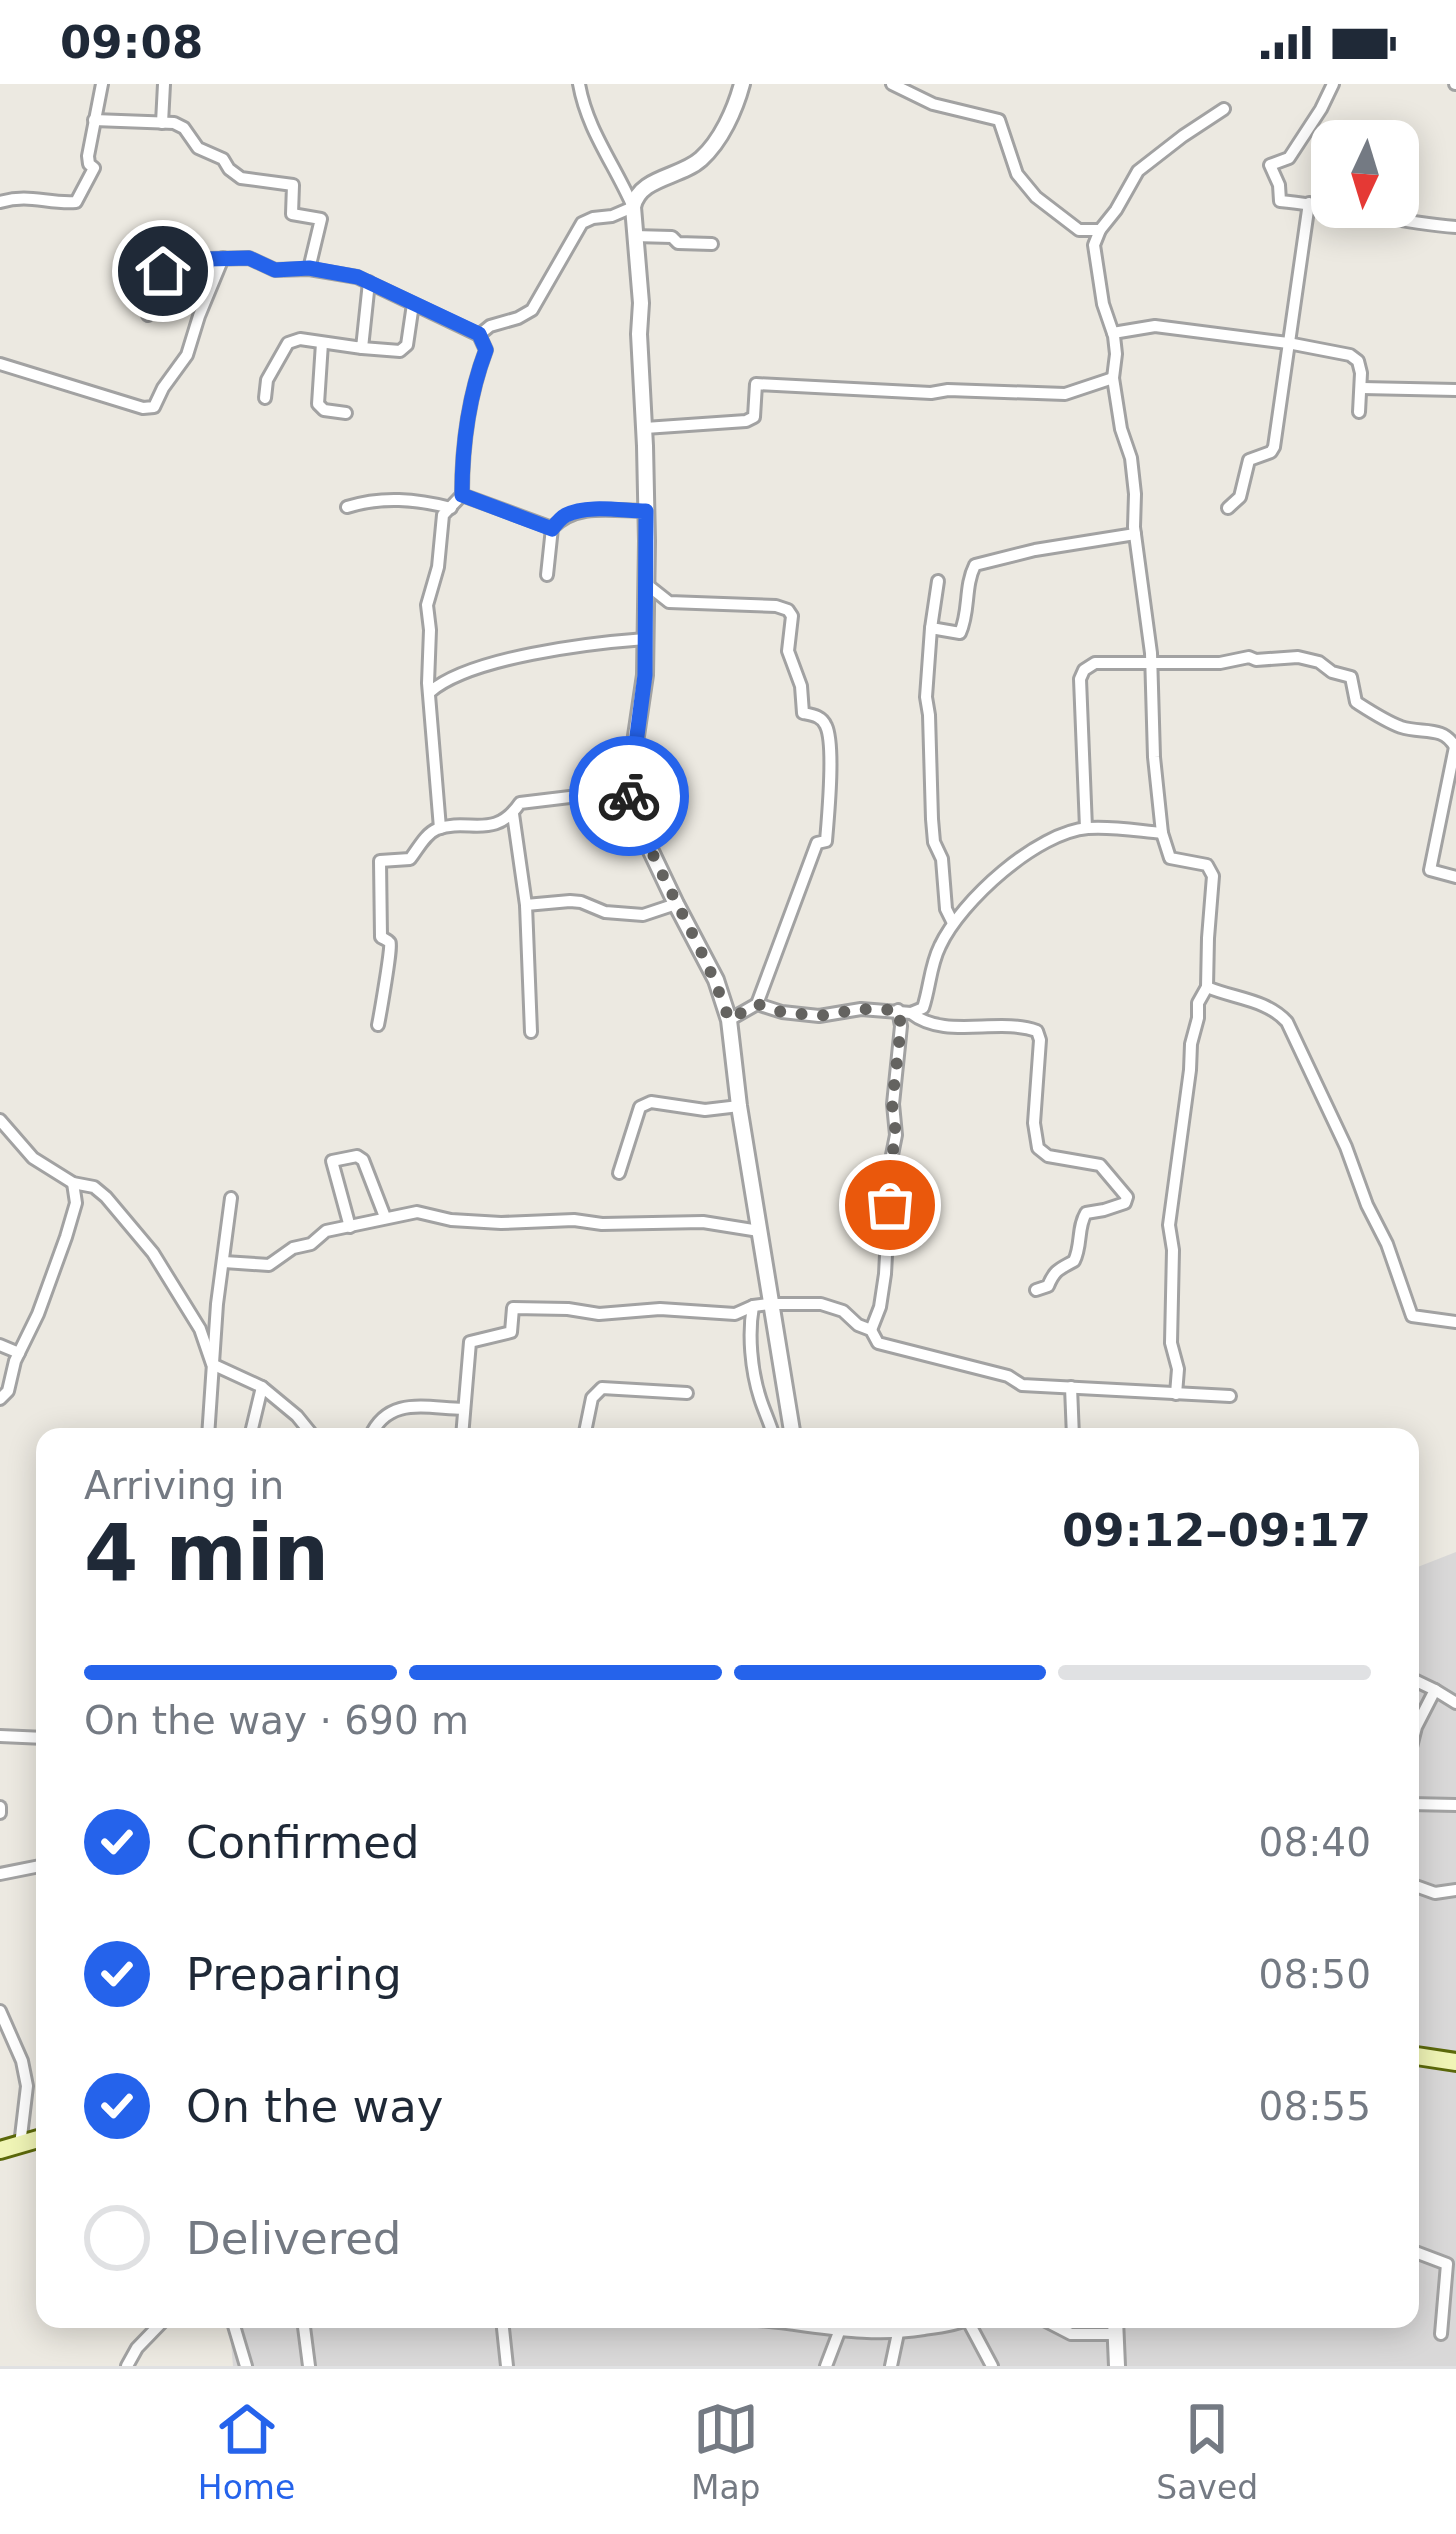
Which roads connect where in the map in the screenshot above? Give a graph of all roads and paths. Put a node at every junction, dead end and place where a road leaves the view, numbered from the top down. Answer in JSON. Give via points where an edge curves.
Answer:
{"nodes":[{"id":1,"x":102,"y":84,"type":"edge"},
{"id":2,"x":164,"y":84,"type":"edge"},
{"id":3,"x":579,"y":84,"type":"edge"},
{"id":4,"x":742,"y":84,"type":"edge"},
{"id":5,"x":892,"y":84,"type":"edge"},
{"id":6,"x":1333,"y":84,"type":"edge"},
{"id":7,"x":1224,"y":110,"type":"dead end"},
{"id":8,"x":94,"y":120,"type":"junction"},
{"id":9,"x":163,"y":123,"type":"junction"},
{"id":10,"x":0,"y":202,"type":"edge"},
{"id":11,"x":1309,"y":203,"type":"junction"},
{"id":12,"x":633,"y":207,"type":"junction"},
{"id":13,"x":1456,"y":227,"type":"edge"},
{"id":14,"x":1100,"y":230,"type":"junction"},
{"id":15,"x":634,"y":236,"type":"junction"},
{"id":16,"x":712,"y":244,"type":"dead end"},
{"id":17,"x":223,"y":258,"type":"junction"},
{"id":18,"x":309,"y":268,"type":"junction"},
{"id":19,"x":368,"y":283,"type":"junction"},
{"id":20,"x":412,"y":304,"type":"junction"},
{"id":21,"x":148,"y":315,"type":"dead end"},
{"id":22,"x":1113,"y":333,"type":"junction"},
{"id":23,"x":479,"y":334,"type":"junction"},
{"id":24,"x":322,"y":343,"type":"junction"},
{"id":25,"x":1288,"y":344,"type":"junction"},
{"id":26,"x":362,"y":348,"type":"junction"},
{"id":27,"x":0,"y":364,"type":"edge"},
{"id":28,"x":1113,"y":378,"type":"junction"},
{"id":29,"x":1362,"y":388,"type":"junction"},
{"id":30,"x":1456,"y":390,"type":"edge"},
{"id":31,"x":265,"y":398,"type":"dead end"},
{"id":32,"x":1359,"y":412,"type":"dead end"},
{"id":33,"x":346,"y":413,"type":"dead end"},
{"id":34,"x":645,"y":428,"type":"junction"},
{"id":35,"x":462,"y":495,"type":"junction"},
{"id":36,"x":347,"y":507,"type":"dead end"},
{"id":37,"x":451,"y":508,"type":"junction"},
{"id":38,"x":1228,"y":508,"type":"dead end"},
{"id":39,"x":646,"y":511,"type":"junction"},
{"id":40,"x":552,"y":529,"type":"junction"},
{"id":41,"x":1135,"y":534,"type":"junction"},
{"id":42,"x":547,"y":574,"type":"dead end"},
{"id":43,"x":938,"y":581,"type":"dead end"},
{"id":44,"x":645,"y":584,"type":"junction"},
{"id":45,"x":931,"y":628,"type":"junction"},
{"id":46,"x":645,"y":639,"type":"junction"},
{"id":47,"x":1151,"y":664,"type":"junction"},
{"id":48,"x":429,"y":693,"type":"junction"},
{"id":49,"x":1455,"y":746,"type":"edge"},
{"id":50,"x":628,"y":790,"type":"junction"},
{"id":51,"x":513,"y":814,"type":"junction"},
{"id":52,"x":440,"y":828,"type":"junction"},
{"id":53,"x":1086,"y":828,"type":"junction"},
{"id":54,"x":1162,"y":832,"type":"junction"},
{"id":55,"x":1456,"y":877,"type":"edge"},
{"id":56,"x":676,"y":904,"type":"junction"},
{"id":57,"x":526,"y":905,"type":"junction"},
{"id":58,"x":953,"y":923,"type":"junction"},
{"id":59,"x":1207,"y":987,"type":"junction"},
{"id":60,"x":757,"y":1004,"type":"junction"},
{"id":61,"x":905,"y":1012,"type":"junction"},
{"id":62,"x":729,"y":1020,"type":"junction"},
{"id":63,"x":378,"y":1025,"type":"dead end"},
{"id":64,"x":531,"y":1032,"type":"dead end"},
{"id":65,"x":739,"y":1106,"type":"junction"},
{"id":66,"x":0,"y":1120,"type":"edge"},
{"id":67,"x":620,"y":1173,"type":"dead end"},
{"id":68,"x":73,"y":1183,"type":"junction"},
{"id":69,"x":231,"y":1198,"type":"dead end"},
{"id":70,"x":385,"y":1217,"type":"junction"},
{"id":71,"x":350,"y":1227,"type":"junction"},
{"id":72,"x":759,"y":1231,"type":"junction"},
{"id":73,"x":224,"y":1262,"type":"junction"},
{"id":74,"x":1036,"y":1290,"type":"dead end"},
{"id":75,"x":761,"y":1305,"type":"junction"},
{"id":76,"x":1456,"y":1322,"type":"edge"},
{"id":77,"x":872,"y":1330,"type":"junction"},
{"id":78,"x":0,"y":1345,"type":"edge"},
{"id":79,"x":19,"y":1353,"type":"junction"},
{"id":80,"x":212,"y":1364,"type":"junction"},
{"id":81,"x":262,"y":1387,"type":"junction"},
{"id":82,"x":1071,"y":1387,"type":"junction"},
{"id":83,"x":687,"y":1393,"type":"dead end"},
{"id":84,"x":1176,"y":1394,"type":"junction"},
{"id":85,"x":1230,"y":1396,"type":"dead end"},
{"id":86,"x":0,"y":1399,"type":"edge"},
{"id":87,"x":463,"y":1409,"type":"junction"},
{"id":88,"x":208,"y":1428,"type":"edge"},
{"id":89,"x":252,"y":1428,"type":"edge"},
{"id":90,"x":307,"y":1428,"type":"edge"},
{"id":91,"x":374,"y":1428,"type":"edge"},
{"id":92,"x":462,"y":1428,"type":"edge"},
{"id":93,"x":586,"y":1428,"type":"edge"},
{"id":94,"x":771,"y":1428,"type":"edge"},
{"id":95,"x":791,"y":1428,"type":"edge"},
{"id":96,"x":1072,"y":1428,"type":"edge"},
{"id":97,"x":1419,"y":1682,"type":"edge"},
{"id":98,"x":1435,"y":1690,"type":"junction"},
{"id":99,"x":1456,"y":1703,"type":"edge"},
{"id":100,"x":1419,"y":1721,"type":"edge"},
{"id":101,"x":0,"y":1736,"type":"edge"},
{"id":102,"x":36,"y":1736,"type":"edge"},
{"id":103,"x":1419,"y":1804,"type":"edge"},
{"id":104,"x":1456,"y":1805,"type":"edge"},
{"id":105,"x":36,"y":1867,"type":"edge"},
{"id":106,"x":0,"y":1874,"type":"edge"},
{"id":107,"x":1419,"y":1887,"type":"edge"},
{"id":108,"x":1456,"y":1890,"type":"edge"},
{"id":109,"x":0,"y":2011,"type":"edge"},
{"id":110,"x":18,"y":2052,"type":"junction"},
{"id":111,"x":0,"y":2053,"type":"edge"},
{"id":112,"x":1419,"y":2056,"type":"edge"},
{"id":113,"x":1456,"y":2062,"type":"edge"},
{"id":114,"x":36,"y":2140,"type":"edge"},
{"id":115,"x":20,"y":2145,"type":"junction"},
{"id":116,"x":0,"y":2150,"type":"edge"},
{"id":117,"x":1419,"y":2253,"type":"edge"},
{"id":118,"x":1450,"y":2313,"type":"edge"},
{"id":119,"x":156,"y":2328,"type":"edge"},
{"id":120,"x":234,"y":2328,"type":"edge"},
{"id":121,"x":304,"y":2328,"type":"edge"},
{"id":122,"x":503,"y":2328,"type":"edge"},
{"id":123,"x":810,"y":2328,"type":"edge"},
{"id":124,"x":925,"y":2328,"type":"edge"},
{"id":125,"x":972,"y":2328,"type":"edge"},
{"id":126,"x":1061,"y":2328,"type":"edge"},
{"id":127,"x":1103,"y":2328,"type":"edge"},
{"id":128,"x":1116,"y":2328,"type":"edge"},
{"id":129,"x":839,"y":2332,"type":"junction"},
{"id":130,"x":898,"y":2333,"type":"junction"},
{"id":131,"x":1441,"y":2334,"type":"dead end"},
{"id":132,"x":128,"y":2366,"type":"edge"},
{"id":133,"x":245,"y":2366,"type":"edge"},
{"id":134,"x":309,"y":2366,"type":"edge"},
{"id":135,"x":507,"y":2366,"type":"edge"},
{"id":136,"x":826,"y":2366,"type":"edge"},
{"id":137,"x":891,"y":2366,"type":"edge"},
{"id":138,"x":992,"y":2366,"type":"edge"},
{"id":139,"x":1116,"y":2366,"type":"edge"}],
"edges":[{"from":1,"to":8,"type":"street"},
{"from":2,"to":9,"type":"street"},
{"from":3,"to":12,"type":"street","via":[[593,134]]},
{"from":4,"to":12,"type":"street","via":[[718,140],[682,172],[654,182]]},
{"from":5,"to":14,"type":"street","via":[[999,120],[1017,174],[1036,196],[1079,230]]},
{"from":6,"to":11,"type":"street","via":[[1289,158],[1270,165],[1280,201]]},
{"from":7,"to":14,"type":"street","via":[[1138,171]]},
{"from":8,"to":9,"type":"street"},
{"from":8,"to":10,"type":"street","via":[[94,168],[76,202]]},
{"from":9,"to":18,"type":"street","via":[[184,128],[241,178],[293,185],[292,214],[321,219]]},
{"from":11,"to":13,"type":"street"},
{"from":11,"to":25,"type":"street"},
{"from":12,"to":15,"type":"street"},
{"from":12,"to":23,"type":"street","via":[[582,223],[532,310]]},
{"from":14,"to":22,"type":"street","via":[[1094,244]]},
{"from":15,"to":16,"type":"street"},
{"from":15,"to":34,"type":"street"},
{"from":17,"to":18,"type":"street"},
{"from":17,"to":21,"type":"street","via":[[167,251]]},
{"from":17,"to":27,"type":"street","via":[[187,355],[154,407]]},
{"from":18,"to":19,"type":"street"},
{"from":19,"to":20,"type":"street"},
{"from":19,"to":26,"type":"street"},
{"from":20,"to":23,"type":"street"},
{"from":20,"to":26,"type":"street","via":[[400,352]]},
{"from":22,"to":25,"type":"street","via":[[1155,326]]},
{"from":22,"to":28,"type":"street"},
{"from":23,"to":35,"type":"street","via":[[486,350],[462,448]]},
{"from":24,"to":26,"type":"street"},
{"from":24,"to":31,"type":"street","via":[[288,343]]},
{"from":24,"to":33,"type":"street","via":[[318,404]]},
{"from":25,"to":29,"type":"street","via":[[1350,355]]},
{"from":25,"to":38,"type":"street","via":[[1274,448],[1249,460],[1240,497]]},
{"from":28,"to":34,"type":"street","via":[[1065,394],[756,384],[757,408],[746,421]]},
{"from":28,"to":41,"type":"street","via":[[1131,458]]},
{"from":29,"to":30,"type":"street"},
{"from":29,"to":32,"type":"street"},
{"from":34,"to":39,"type":"street"},
{"from":35,"to":37,"type":"street"},
{"from":35,"to":40,"type":"street"},
{"from":36,"to":37,"type":"street","via":[[396,500]]},
{"from":37,"to":48,"type":"street","via":[[443,514],[428,605]]},
{"from":39,"to":40,"type":"street","via":[[572,513]]},
{"from":39,"to":44,"type":"street"},
{"from":40,"to":42,"type":"street"},
{"from":41,"to":45,"type":"street","via":[[975,565],[960,633]]},
{"from":41,"to":47,"type":"street"},
{"from":43,"to":45,"type":"street"},
{"from":44,"to":46,"type":"street"},
{"from":44,"to":60,"type":"street","via":[[669,602],[788,610],[803,712],[828,731],[826,841],[817,843]]},
{"from":45,"to":58,"type":"street","via":[[932,819]]},
{"from":46,"to":48,"type":"street","via":[[519,657]]},
{"from":46,"to":50,"type":"street"},
{"from":47,"to":49,"type":"street","via":[[1319,662],[1351,677],[1356,702],[1366,709],[1401,727],[1440,732]]},
{"from":47,"to":53,"type":"street","via":[[1095,663],[1080,679]]},
{"from":47,"to":54,"type":"street"},
{"from":48,"to":52,"type":"street"},
{"from":49,"to":55,"type":"street","via":[[1430,870]]},
{"from":50,"to":51,"type":"street","via":[[520,803]]},
{"from":50,"to":56,"type":"street"},
{"from":51,"to":52,"type":"street","via":[[481,828]]},
{"from":51,"to":57,"type":"street"},
{"from":52,"to":63,"type":"street","via":[[410,859],[380,861],[381,937],[392,949]]},
{"from":53,"to":54,"type":"street"},
{"from":53,"to":58,"type":"street","via":[[1041,844]]},
{"from":54,"to":59,"type":"street","via":[[1170,858],[1207,866],[1213,877]]},
{"from":56,"to":57,"type":"street","via":[[643,914],[570,901]]},
{"from":56,"to":62,"type":"street"},
{"from":57,"to":64,"type":"street"},
{"from":58,"to":61,"type":"street","via":[[923,1008]]},
{"from":59,"to":76,"type":"street","via":[[1275,1009],[1287,1022],[1412,1316]]},
{"from":59,"to":84,"type":"street","via":[[1191,1044],[1169,1225]]},
{"from":60,"to":61,"type":"street","via":[[819,1016]]},
{"from":60,"to":62,"type":"street"},
{"from":61,"to":74,"type":"street","via":[[943,1025],[1036,1031],[1038,1148],[1100,1165],[1127,1197],[1086,1213],[1074,1261]]},
{"from":61,"to":77,"type":"street","via":[[885,1274]]},
{"from":62,"to":65,"type":"street"},
{"from":65,"to":67,"type":"street","via":[[640,1107]]},
{"from":65,"to":72,"type":"street"},
{"from":66,"to":68,"type":"street","via":[[33,1158]]},
{"from":68,"to":79,"type":"street","via":[[66,1237]]},
{"from":68,"to":80,"type":"street","via":[[106,1197],[153,1253]]},
{"from":69,"to":73,"type":"street"},
{"from":70,"to":71,"type":"street"},
{"from":70,"to":71,"type":"street","via":[[363,1160],[332,1161]]},
{"from":70,"to":72,"type":"street","via":[[704,1222]]},
{"from":71,"to":73,"type":"street","via":[[326,1231],[268,1264]]},
{"from":72,"to":75,"type":"street"},
{"from":73,"to":80,"type":"street"},
{"from":75,"to":77,"type":"street","via":[[821,1304]]},
{"from":75,"to":87,"type":"street","via":[[735,1314],[513,1308],[512,1332],[470,1342]]},
{"from":75,"to":94,"type":"street","via":[[750,1322],[752,1358]]},
{"from":75,"to":95,"type":"street"},
{"from":77,"to":82,"type":"street","via":[[878,1343],[1022,1385]]},
{"from":78,"to":79,"type":"street"},
{"from":79,"to":86,"type":"street"},
{"from":80,"to":81,"type":"street"},
{"from":80,"to":88,"type":"street"},
{"from":81,"to":89,"type":"street"},
{"from":81,"to":90,"type":"street"},
{"from":82,"to":84,"type":"street"},
{"from":82,"to":96,"type":"street"},
{"from":83,"to":93,"type":"street","via":[[602,1388]]},
{"from":84,"to":85,"type":"street"},
{"from":87,"to":91,"type":"street","via":[[396,1408]]},
{"from":87,"to":92,"type":"street"},
{"from":97,"to":98,"type":"street"},
{"from":98,"to":99,"type":"street"},
{"from":98,"to":100,"type":"street"},
{"from":101,"to":102,"type":"street"},
{"from":103,"to":104,"type":"street"},
{"from":105,"to":106,"type":"street"},
{"from":107,"to":108,"type":"street"},
{"from":109,"to":110,"type":"street"},
{"from":110,"to":111,"type":"street"},
{"from":110,"to":115,"type":"street","via":[[28,2086]]},
{"from":112,"to":113,"type":"main road"},
{"from":114,"to":115,"type":"main road"},
{"from":115,"to":116,"type":"main road"},
{"from":117,"to":118,"type":"street","via":[[1448,2264]]},
{"from":118,"to":131,"type":"street"},
{"from":119,"to":132,"type":"street"},
{"from":120,"to":133,"type":"street"},
{"from":121,"to":134,"type":"street"},
{"from":122,"to":135,"type":"street"},
{"from":123,"to":129,"type":"street"},
{"from":124,"to":130,"type":"street"},
{"from":125,"to":138,"type":"street"},
{"from":126,"to":127,"type":"street"},
{"from":128,"to":139,"type":"street"},
{"from":129,"to":130,"type":"street"},
{"from":129,"to":136,"type":"street"},
{"from":130,"to":137,"type":"street"}]}
